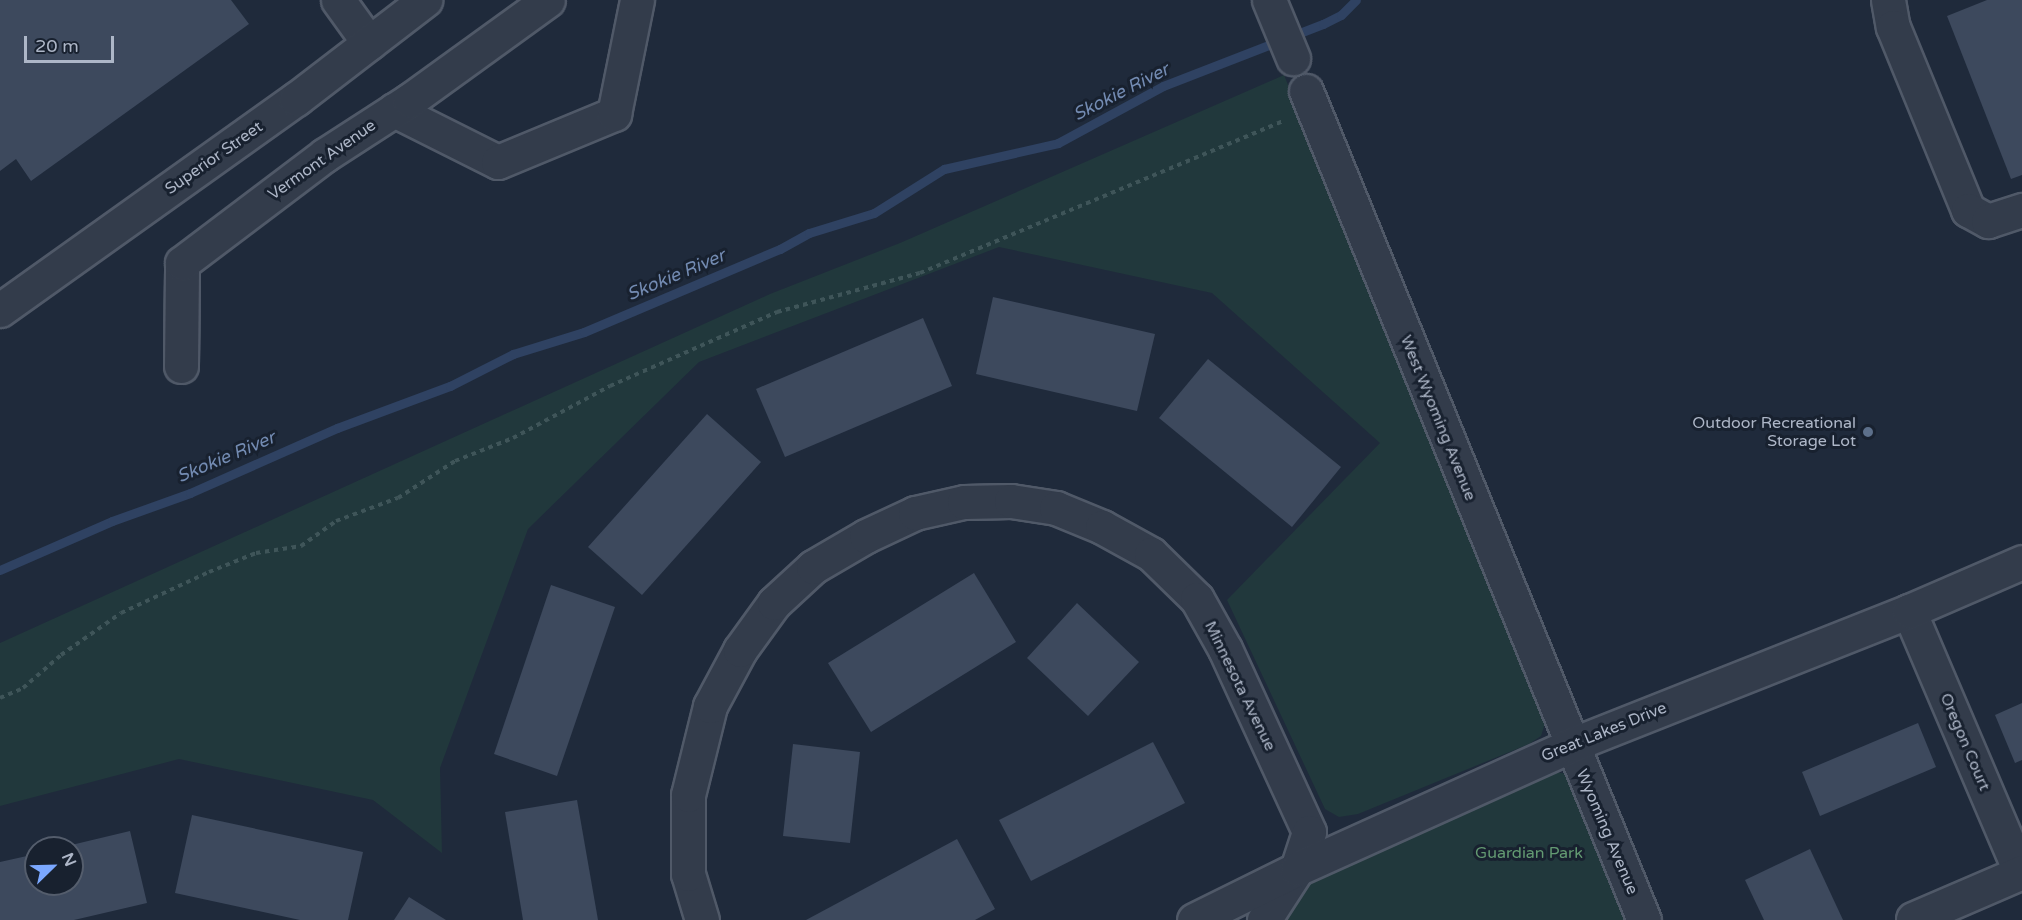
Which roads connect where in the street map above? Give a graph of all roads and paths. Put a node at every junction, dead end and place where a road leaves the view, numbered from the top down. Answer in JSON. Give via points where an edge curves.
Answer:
{"nodes":[{"id":1,"x":338,"y":0,"type":"edge"},
{"id":2,"x":425,"y":0,"type":"edge"},
{"id":3,"x":548,"y":0,"type":"edge"},
{"id":4,"x":637,"y":0,"type":"edge"},
{"id":5,"x":1888,"y":0,"type":"edge"},
{"id":6,"x":1270,"y":2,"type":"edge"},
{"id":7,"x":369,"y":43,"type":"junction"},
{"id":8,"x":1293,"y":58,"type":"dead end"},
{"id":9,"x":1299,"y":104,"type":"joint"},
{"id":10,"x":394,"y":110,"type":"junction"},
{"id":11,"x":2022,"y":210,"type":"edge"},
{"id":12,"x":0,"y":310,"type":"edge"},
{"id":13,"x":181,"y":366,"type":"dead end"},
{"id":14,"x":2022,"y":561,"type":"edge"},
{"id":15,"x":1909,"y":611,"type":"junction"},
{"id":16,"x":0,"y":698,"type":"edge"},
{"id":17,"x":1571,"y":745,"type":"junction"},
{"id":18,"x":1297,"y":869,"type":"junction"},
{"id":19,"x":2022,"y":873,"type":"edge"},
{"id":20,"x":1912,"y":919,"type":"edge"},
{"id":21,"x":702,"y":920,"type":"edge"},
{"id":22,"x":1194,"y":920,"type":"edge"},
{"id":23,"x":1264,"y":920,"type":"edge"},
{"id":24,"x":1644,"y":920,"type":"edge"}],
"edges":[{"from":1,"to":7,"type":"street"},
{"from":2,"to":7,"type":"street","name":"Superior Street"},
{"from":3,"to":10,"type":"street","name":"Vermont Avenue"},
{"from":4,"to":10,"type":"street","via":[[614,114],[498,162]]},
{"from":5,"to":11,"type":"street","via":[[1893,27],[1968,210],[1988,221]]},
{"from":6,"to":8,"type":"street"},
{"from":7,"to":12,"type":"street","name":"Superior Street"},
{"from":9,"to":16,"type":"path","via":[[920,273],[777,312],[610,386],[513,438],[455,461],[398,498],[336,521],[301,546],[256,553],[121,613],[23,688]]},
{"from":9,"to":17,"type":"street","name":"West Wyoming Avenue"},
{"from":10,"to":13,"type":"street","name":"Vermont Avenue","via":[[325,155],[182,263]]},
{"from":14,"to":15,"type":"street","name":"Great Lakes Drive"},
{"from":15,"to":17,"type":"street","name":"Great Lakes Drive"},
{"from":15,"to":19,"type":"street","name":"Oregon Court"},
{"from":17,"to":18,"type":"street","name":"Great Lakes Drive"},
{"from":17,"to":24,"type":"street","name":"Wyoming Avenue"},
{"from":18,"to":21,"type":"street","name":"Minnesota Avenue","via":[[1309,832],[1225,649],[1197,599],[1151,554],[1102,527],[1056,508],[1011,501],[964,502],[915,513],[813,567],[774,603],[740,650],[711,706],[688,795],[688,874]]},
{"from":18,"to":22,"type":"street","name":"Great Lakes Drive"},
{"from":18,"to":23,"type":"street","name":"Minnesota Avenue"},
{"from":19,"to":20,"type":"street","name":"Oregon Court"}]}
